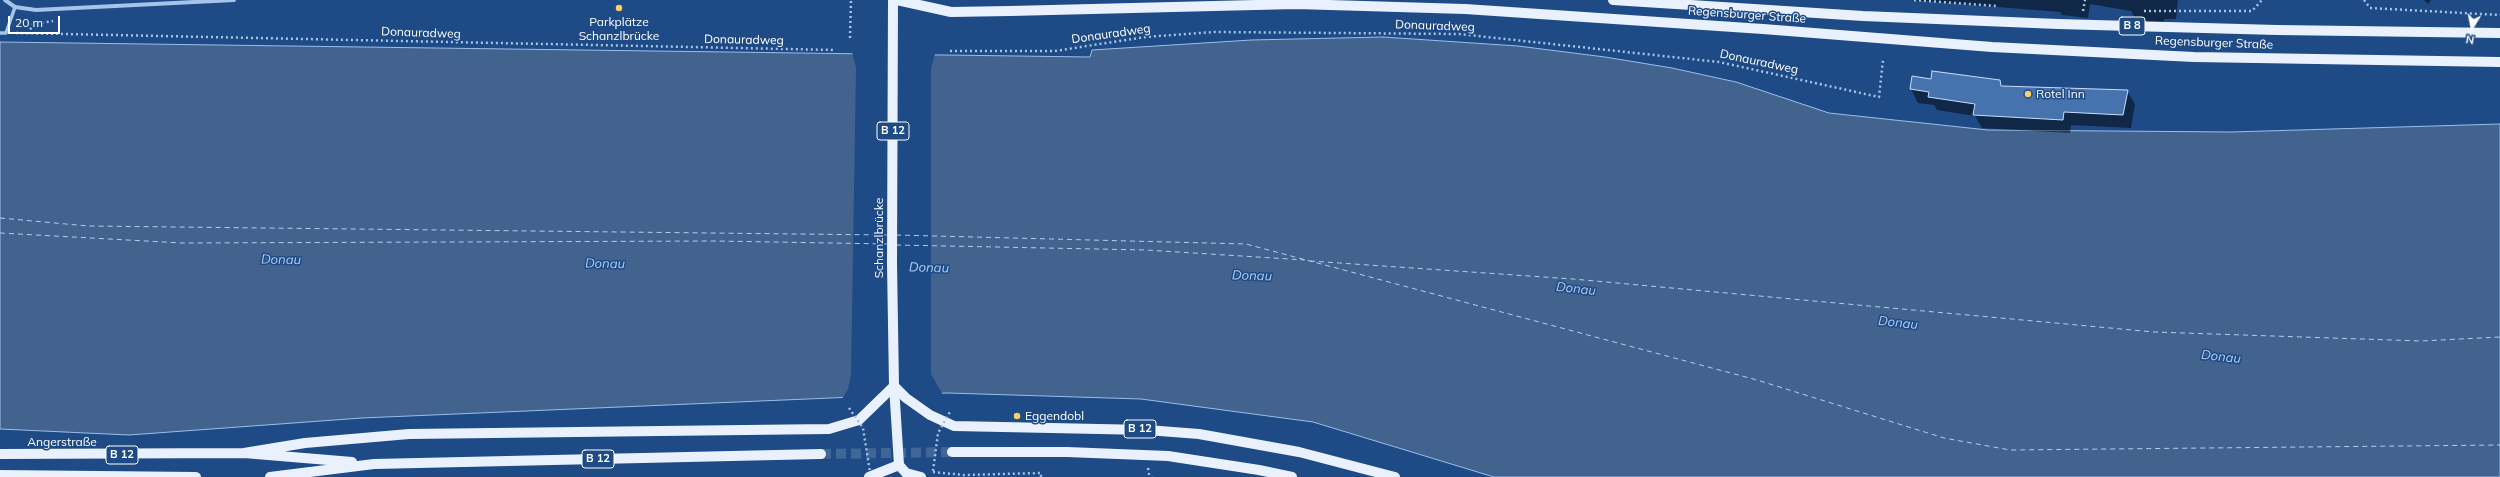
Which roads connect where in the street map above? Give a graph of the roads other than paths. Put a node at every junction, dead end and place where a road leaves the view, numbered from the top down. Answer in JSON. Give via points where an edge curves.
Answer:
{"nodes":[{"id":1,"x":5,"y":0,"type":"edge"},
{"id":2,"x":234,"y":0,"type":"edge"},
{"id":3,"x":893,"y":0,"type":"edge"},
{"id":4,"x":897,"y":0,"type":"edge"},
{"id":5,"x":1613,"y":0,"type":"edge"},
{"id":6,"x":15,"y":7,"type":"junction"},
{"id":7,"x":0,"y":33,"type":"edge"},
{"id":8,"x":2500,"y":33,"type":"edge"},
{"id":9,"x":2500,"y":62,"type":"edge"},
{"id":10,"x":894,"y":386,"type":"junction"},
{"id":11,"x":952,"y":452,"type":"tunnel mouth"},
{"id":12,"x":0,"y":454,"type":"edge"},
{"id":13,"x":244,"y":454,"type":"junction"},
{"id":14,"x":821,"y":454,"type":"tunnel mouth"},
{"id":15,"x":374,"y":464,"type":"junction"},
{"id":16,"x":903,"y":472,"type":"edge"},
{"id":17,"x":869,"y":474,"type":"edge"},
{"id":18,"x":0,"y":475,"type":"edge"},
{"id":19,"x":196,"y":477,"type":"edge"},
{"id":20,"x":270,"y":477,"type":"edge"},
{"id":21,"x":921,"y":477,"type":"edge"},
{"id":22,"x":1292,"y":477,"type":"edge"},
{"id":23,"x":1395,"y":477,"type":"edge"}],
"edges":[{"from":1,"to":6,"type":"street"},
{"from":2,"to":6,"type":"street","via":[[36,10]]},
{"from":3,"to":10,"type":"main road","name":"Schanzlbrücke","number":"B 12","bridge":true},
{"from":4,"to":9,"type":"main road","name":"Regensburger Straße","number":"B 8","bridge":true,"via":[[951,12],[1296,4],[1465,9],[1992,47],[2194,57]]},
{"from":5,"to":8,"type":"main road","name":"Regensburger Straße","number":"B 8","via":[[1764,11],[2081,25]]},
{"from":6,"to":7,"type":"street","via":[[6,33]]},
{"from":10,"to":13,"type":"main road","via":[[859,420],[830,429],[409,434],[305,443]]},
{"from":10,"to":16,"type":"main road","name":"Schanzlbrücke","number":"B 12","bridge":true},
{"from":10,"to":23,"type":"main road","number":"B 12","via":[[918,407],[944,422],[968,428],[1147,430],[1198,434],[1298,452]]},
{"from":11,"to":22,"type":"main road","number":"B 12","via":[[1067,452],[1168,456]]},
{"from":12,"to":13,"type":"main road","name":"Angerstraße","number":"B 12"},
{"from":13,"to":15,"type":"main road","number":"B 12"},
{"from":14,"to":15,"type":"main road","number":"B 12"},
{"from":15,"to":20,"type":"main road","number":"B 12"},
{"from":16,"to":17,"type":"main road"},
{"from":16,"to":21,"type":"main road"},
{"from":18,"to":19,"type":"main road","number":"B 12"}]}
